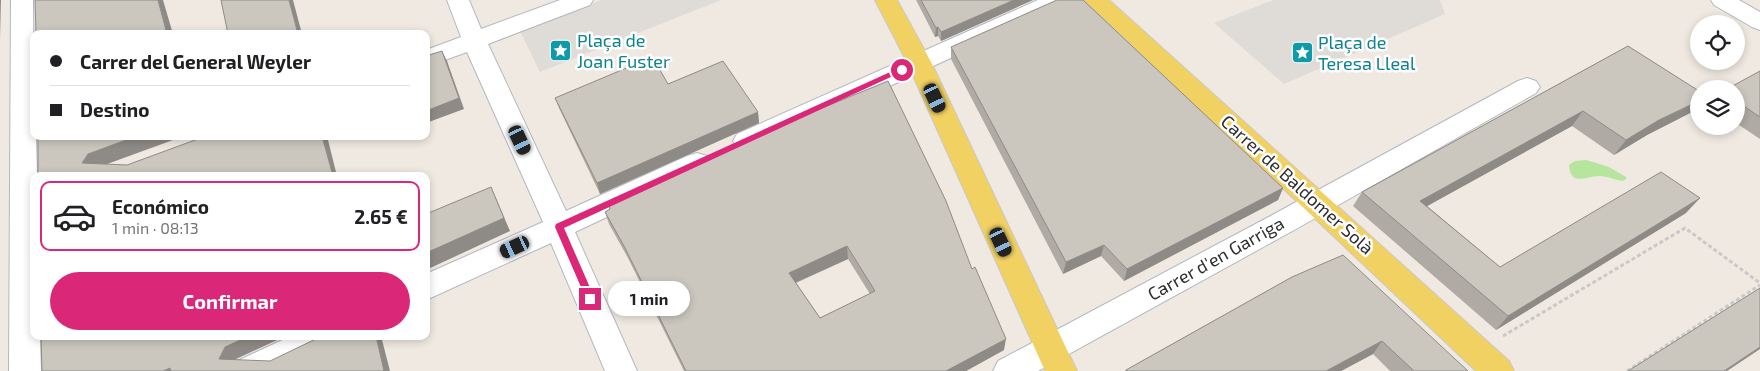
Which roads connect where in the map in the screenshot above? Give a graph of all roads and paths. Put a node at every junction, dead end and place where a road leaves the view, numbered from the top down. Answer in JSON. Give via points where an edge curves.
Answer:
{"nodes":[{"id":1,"x":22,"y":0,"type":"edge"},
{"id":2,"x":458,"y":0,"type":"edge"},
{"id":3,"x":582,"y":0,"type":"edge"},
{"id":4,"x":886,"y":0,"type":"edge"},
{"id":5,"x":1058,"y":0,"type":"edge"},
{"id":6,"x":1095,"y":0,"type":"edge"},
{"id":7,"x":1722,"y":0,"type":"edge"},
{"id":8,"x":1760,"y":22,"type":"edge"},
{"id":9,"x":474,"y":41,"type":"junction"},
{"id":10,"x":430,"y":58,"type":"edge"},
{"id":11,"x":918,"y":62,"type":"junction"},
{"id":12,"x":1527,"y":87,"type":"dead end"},
{"id":13,"x":1318,"y":204,"type":"junction"},
{"id":14,"x":19,"y":210,"type":"edge"},
{"id":15,"x":559,"y":227,"type":"junction"},
{"id":16,"x":1760,"y":284,"type":"edge"},
{"id":17,"x":430,"y":286,"type":"edge"},
{"id":18,"x":1498,"y":339,"type":"dead end"},
{"id":19,"x":314,"y":340,"type":"edge"},
{"id":20,"x":1056,"y":360,"type":"edge"},
{"id":21,"x":25,"y":371,"type":"edge"},
{"id":22,"x":248,"y":371,"type":"edge"},
{"id":23,"x":621,"y":371,"type":"edge"},
{"id":24,"x":1009,"y":371,"type":"edge"},
{"id":25,"x":1498,"y":371,"type":"edge"},
{"id":26,"x":1627,"y":371,"type":"edge"}],
"edges":[{"from":1,"to":14,"type":"street"},
{"from":2,"to":9,"type":"street"},
{"from":3,"to":9,"type":"street"},
{"from":4,"to":11,"type":"main road"},
{"from":5,"to":11,"type":"street"},
{"from":6,"to":13,"type":"main road","name":"Carrer de Baldomer Solà"},
{"from":7,"to":8,"type":"street"},
{"from":9,"to":10,"type":"street"},
{"from":9,"to":15,"type":"street"},
{"from":11,"to":15,"type":"street"},
{"from":11,"to":20,"type":"main road"},
{"from":12,"to":13,"type":"street","name":"Carrer d'en Garriga"},
{"from":13,"to":20,"type":"street","name":"Carrer d'en Garriga"},
{"from":13,"to":25,"type":"main road","name":"Carrer de Baldomer Solà"},
{"from":14,"to":21,"type":"street"},
{"from":15,"to":17,"type":"street"},
{"from":15,"to":23,"type":"street"},
{"from":16,"to":18,"type":"path","via":[[1685,228]]},
{"from":16,"to":26,"type":"path"},
{"from":19,"to":22,"type":"street"},
{"from":20,"to":24,"type":"street","name":"Carrer d'en Garriga"}]}
